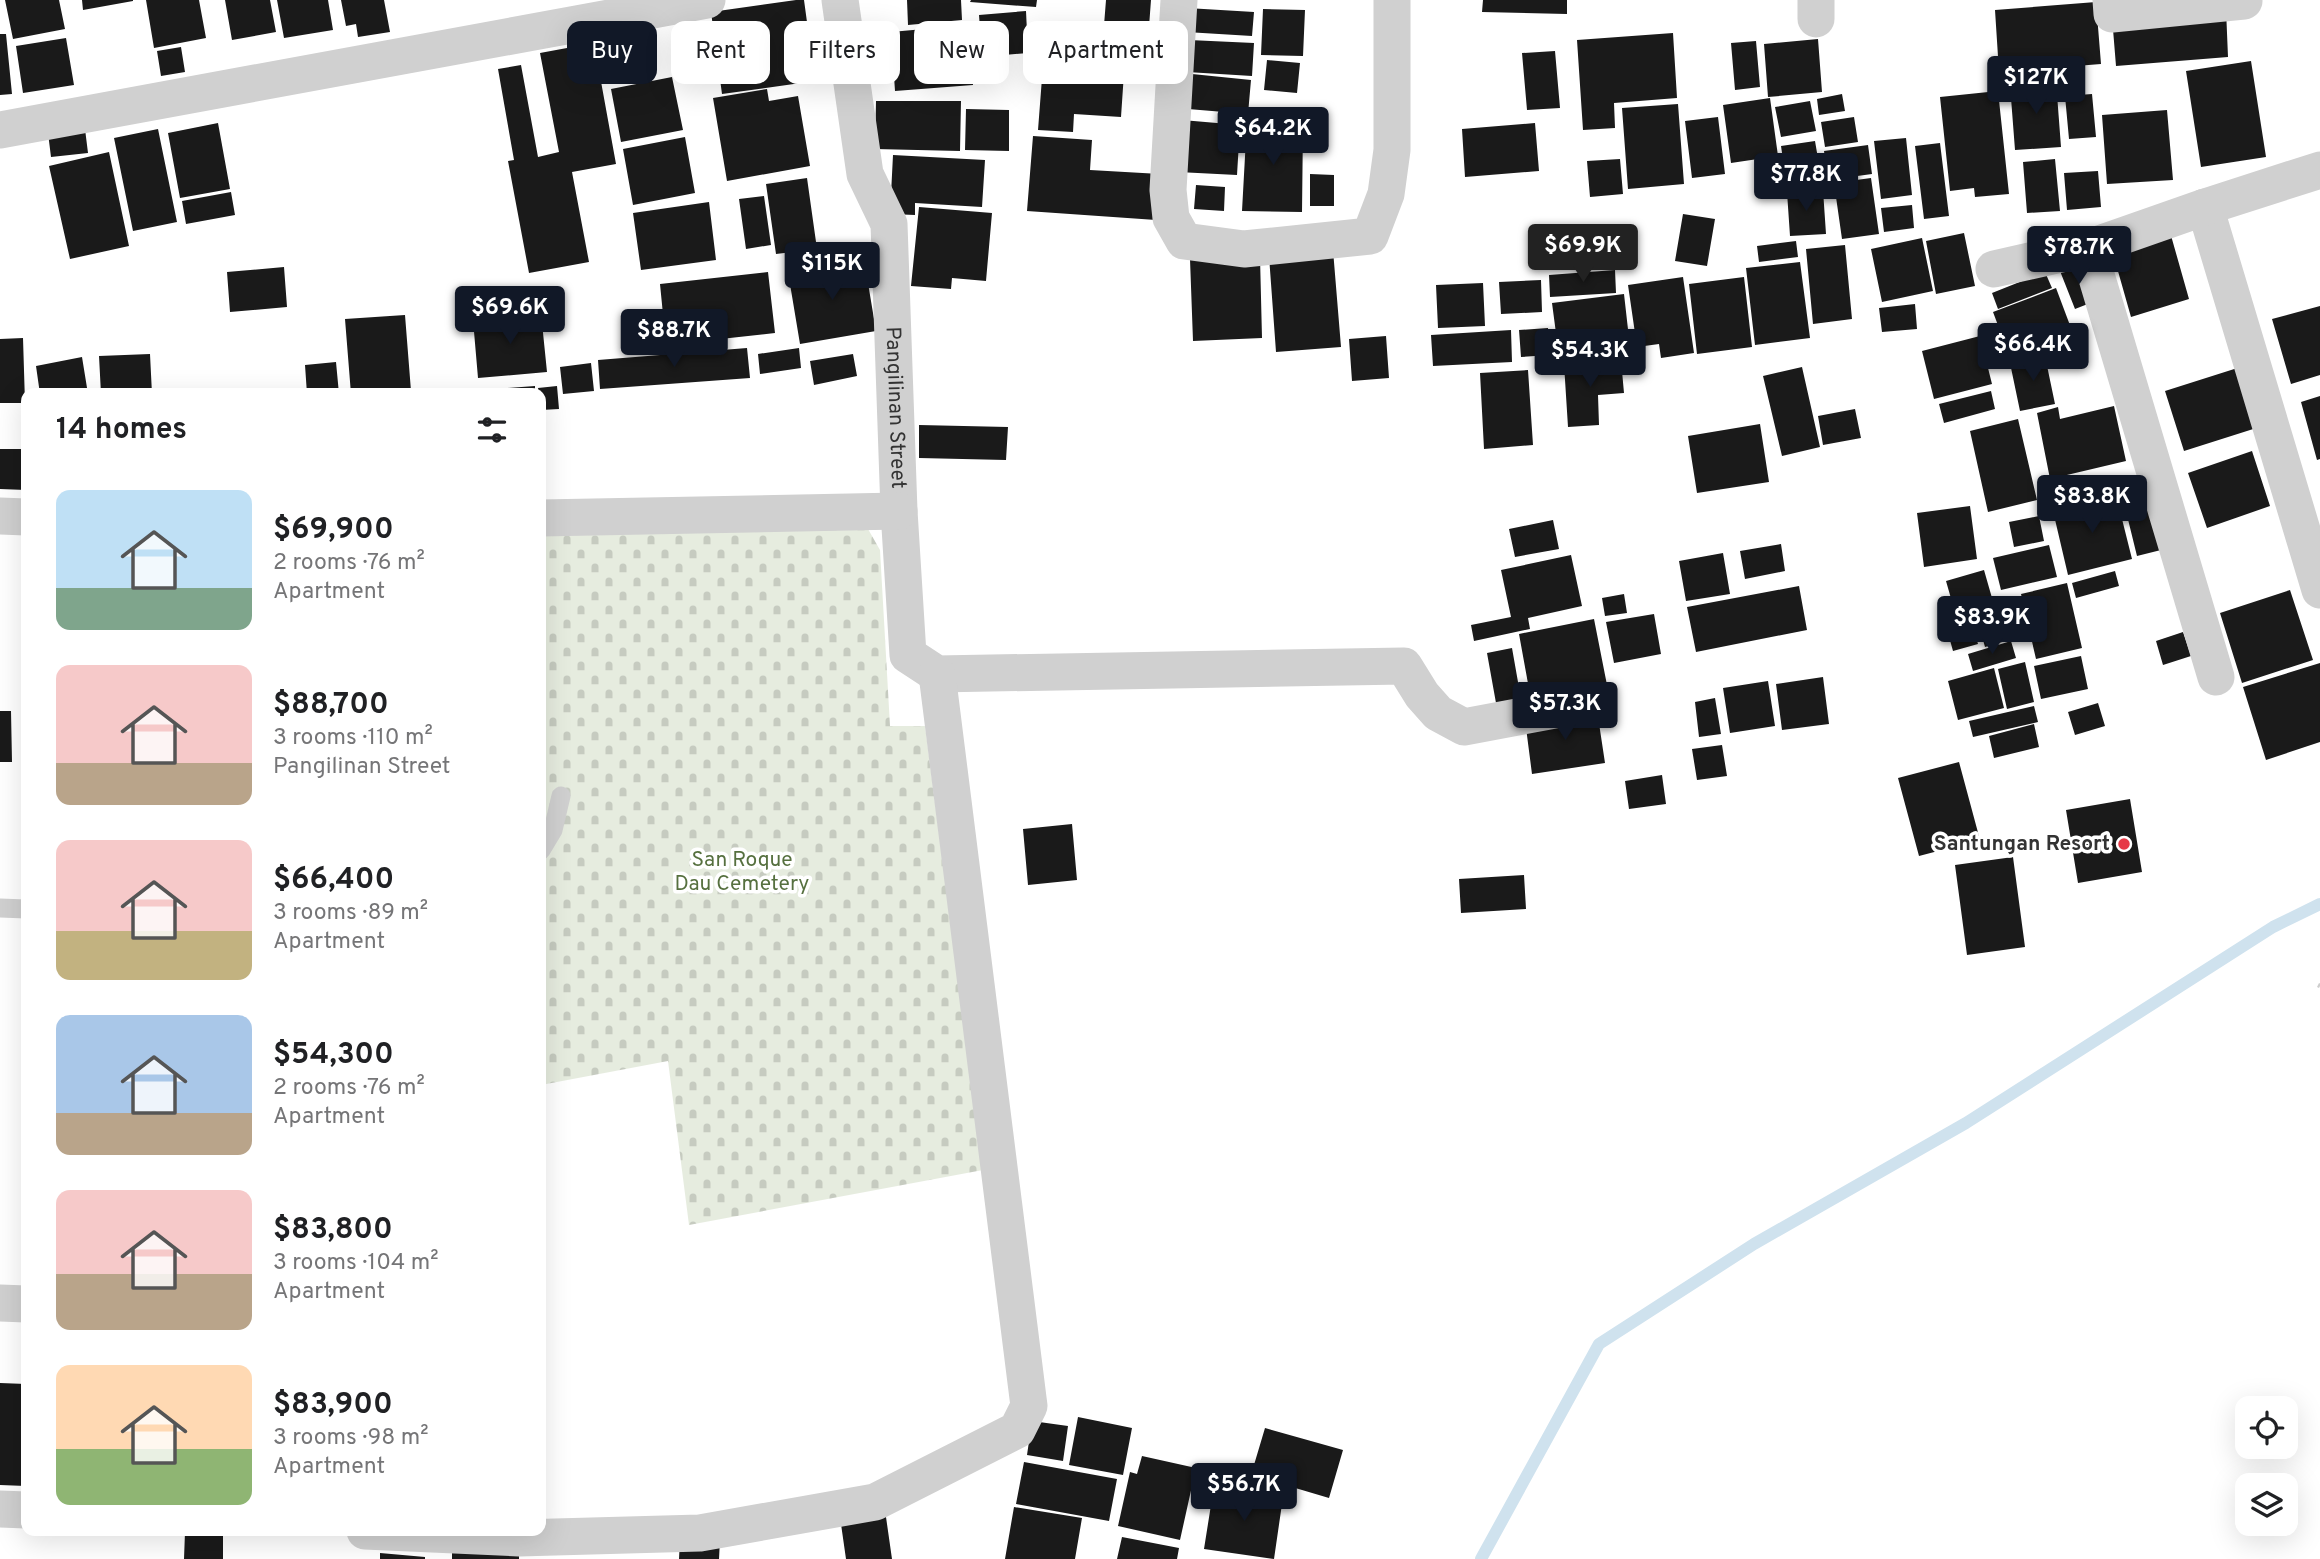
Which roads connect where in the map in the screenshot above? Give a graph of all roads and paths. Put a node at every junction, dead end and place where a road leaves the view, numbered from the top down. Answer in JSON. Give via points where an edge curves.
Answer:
{"nodes":[{"id":1,"x":707,"y":0,"type":"edge"},
{"id":2,"x":840,"y":0,"type":"edge"},
{"id":3,"x":1179,"y":0,"type":"edge"},
{"id":4,"x":1392,"y":0,"type":"edge"},
{"id":5,"x":2111,"y":0,"type":"edge"},
{"id":6,"x":2245,"y":1,"type":"edge"},
{"id":7,"x":0,"y":130,"type":"edge"},
{"id":8,"x":2320,"y":170,"type":"edge"},
{"id":9,"x":2205,"y":207,"type":"junction"},
{"id":10,"x":2088,"y":248,"type":"junction"},
{"id":11,"x":1994,"y":268,"type":"dead end"},
{"id":12,"x":899,"y":511,"type":"junction"},
{"id":13,"x":0,"y":516,"type":"edge"},
{"id":14,"x":21,"y":517,"type":"edge"},
{"id":15,"x":546,"y":518,"type":"edge"},
{"id":16,"x":2320,"y":590,"type":"edge"},
{"id":17,"x":922,"y":664,"type":"junction"},
{"id":18,"x":2216,"y":677,"type":"dead end"},
{"id":19,"x":1560,"y":709,"type":"dead end"},
{"id":20,"x":561,"y":796,"type":"dead end"},
{"id":21,"x":546,"y":842,"type":"edge"},
{"id":22,"x":0,"y":908,"type":"edge"},
{"id":23,"x":21,"y":909,"type":"edge"},
{"id":24,"x":0,"y":1303,"type":"edge"},
{"id":25,"x":21,"y":1304,"type":"edge"},
{"id":26,"x":0,"y":1509,"type":"edge"},
{"id":27,"x":21,"y":1510,"type":"edge"},
{"id":28,"x":475,"y":1536,"type":"edge"}],
"edges":[{"from":1,"to":7,"type":"street"},
{"from":2,"to":12,"type":"street","name":"Pangilinan Street","via":[[865,174],[889,224]]},
{"from":3,"to":4,"type":"street","via":[[1168,190],[1171,218],[1184,241],[1244,249],[1370,236],[1386,194],[1392,150]]},
{"from":5,"to":6,"type":"street","via":[[2112,14]]},
{"from":8,"to":9,"type":"street"},
{"from":9,"to":10,"type":"street"},
{"from":9,"to":16,"type":"street"},
{"from":10,"to":11,"type":"street"},
{"from":10,"to":18,"type":"street"},
{"from":12,"to":15,"type":"street"},
{"from":12,"to":17,"type":"street","name":"Pangilinan Street"},
{"from":13,"to":14,"type":"street"},
{"from":17,"to":19,"type":"street","via":[[1404,666],[1438,713],[1464,727]]},
{"from":17,"to":28,"type":"street","name":"Pangilinan Street","via":[[1029,1406],[1017,1430],[875,1502],[700,1533]]},
{"from":20,"to":21,"type":"lane","via":[[554,830]]},
{"from":22,"to":23,"type":"lane"},
{"from":24,"to":25,"type":"street"},
{"from":26,"to":27,"type":"street"}]}
